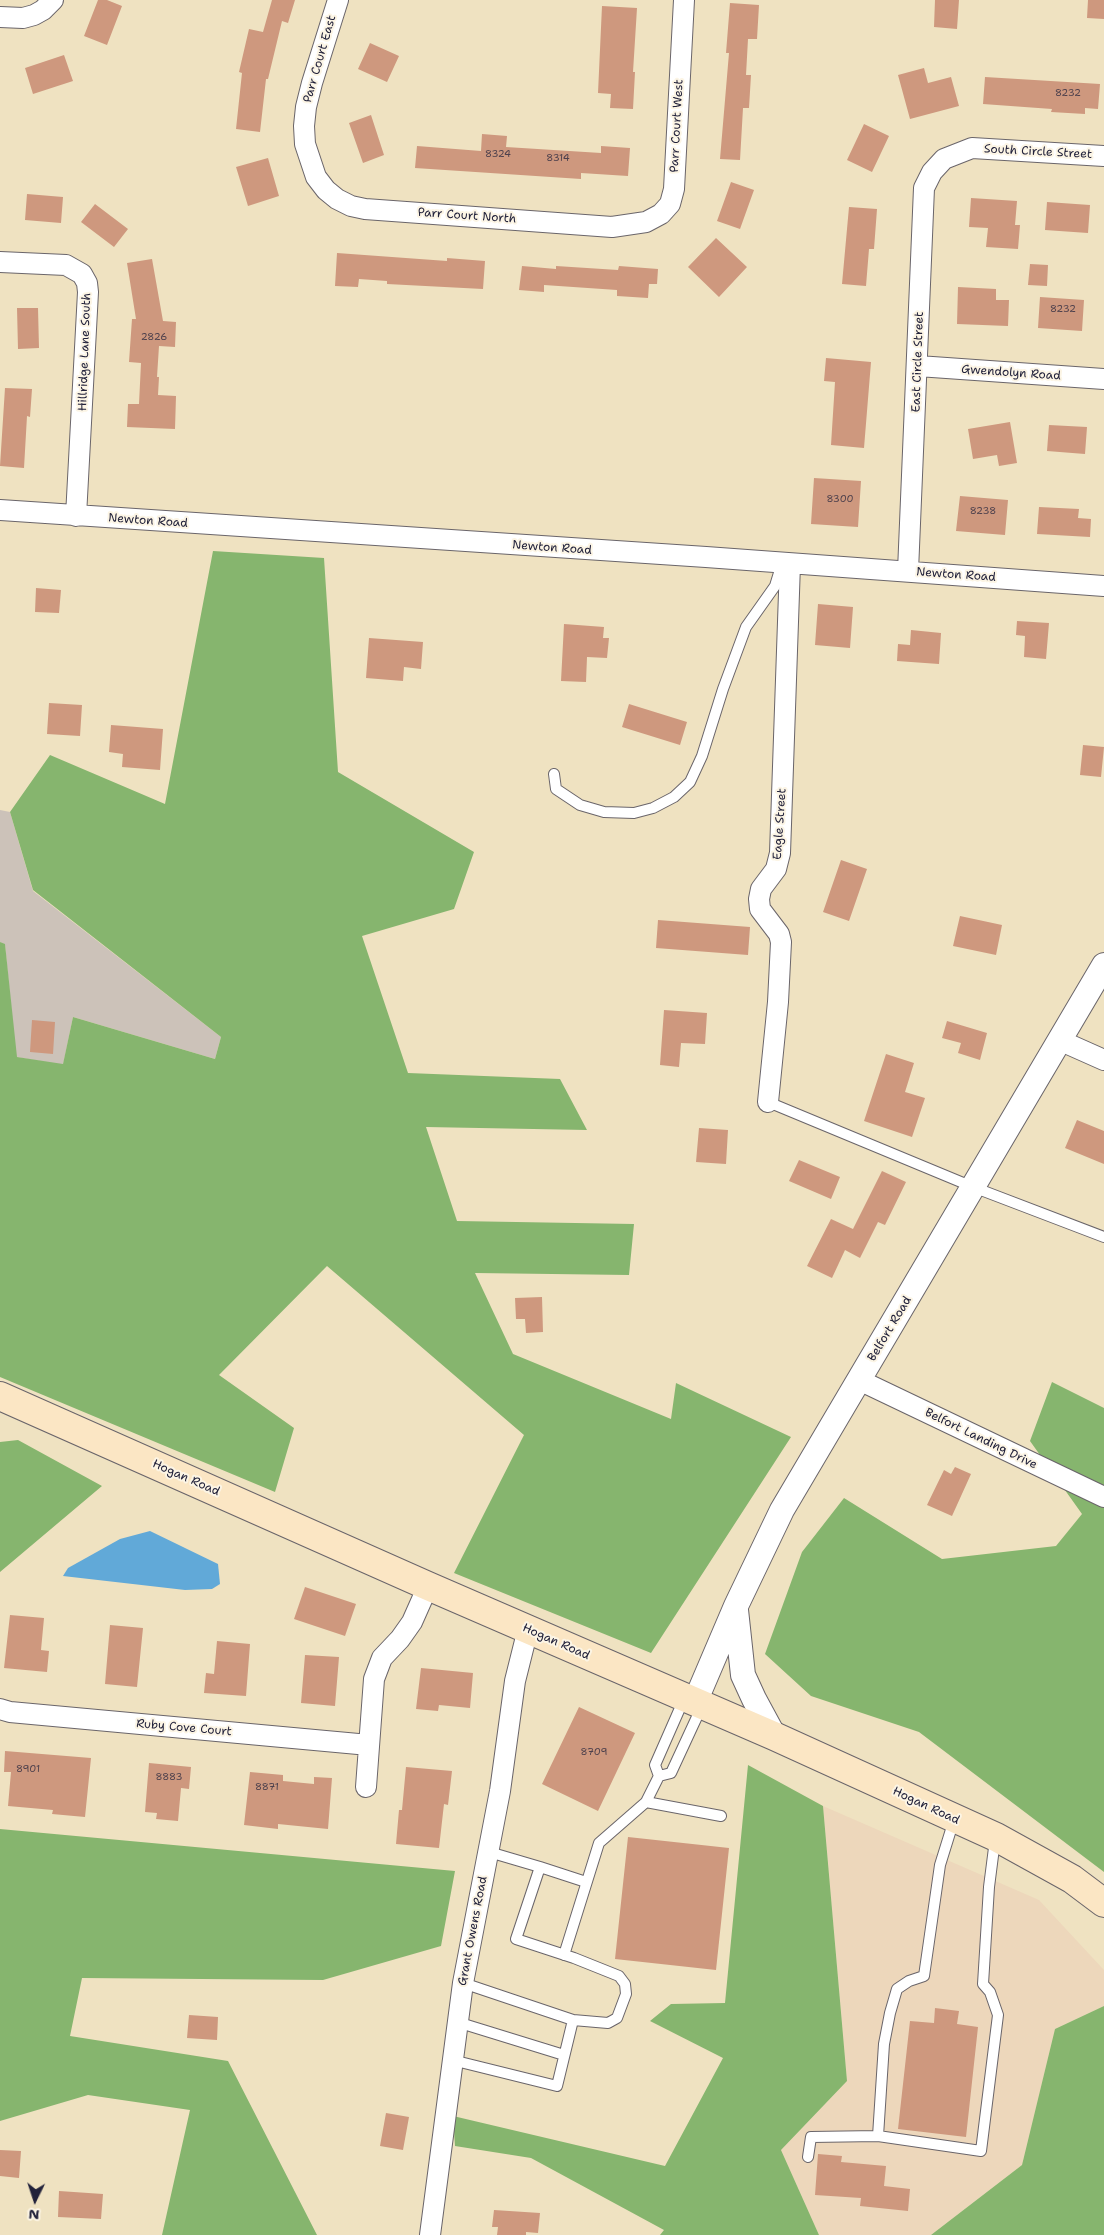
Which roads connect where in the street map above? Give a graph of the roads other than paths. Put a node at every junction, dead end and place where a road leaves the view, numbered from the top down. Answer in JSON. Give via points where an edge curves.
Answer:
{"nodes":[{"id":1,"x":53,"y":0,"type":"edge"},
{"id":2,"x":338,"y":0,"type":"edge"},
{"id":3,"x":684,"y":0,"type":"edge"},
{"id":4,"x":0,"y":17,"type":"edge"},
{"id":5,"x":1104,"y":156,"type":"edge"},
{"id":6,"x":944,"y":159,"type":"joint"},
{"id":7,"x":316,"y":176,"type":"joint"},
{"id":8,"x":629,"y":226,"type":"joint"},
{"id":9,"x":0,"y":262,"type":"edge"},
{"id":10,"x":918,"y":366,"type":"junction"},
{"id":11,"x":1104,"y":379,"type":"edge"},
{"id":12,"x":0,"y":510,"type":"edge"},
{"id":13,"x":76,"y":516,"type":"junction"},
{"id":14,"x":786,"y":564,"type":"junction"},
{"id":15,"x":908,"y":572,"type":"junction"},
{"id":16,"x":1104,"y":586,"type":"edge"},
{"id":17,"x":554,"y":774,"type":"dead end"},
{"id":18,"x":1104,"y":965,"type":"edge"},
{"id":19,"x":1059,"y":1040,"type":"junction"},
{"id":20,"x":1104,"y":1060,"type":"edge"},
{"id":21,"x":768,"y":1102,"type":"joint"},
{"id":22,"x":973,"y":1187,"type":"junction"},
{"id":23,"x":1104,"y":1237,"type":"edge"},
{"id":24,"x":859,"y":1380,"type":"junction"},
{"id":25,"x":0,"y":1396,"type":"edge"},
{"id":26,"x":1104,"y":1497,"type":"edge"},
{"id":27,"x":428,"y":1586,"type":"junction"},
{"id":28,"x":736,"y":1606,"type":"junction"},
{"id":29,"x":528,"y":1629,"type":"junction"},
{"id":30,"x":694,"y":1702,"type":"junction"},
{"id":31,"x":0,"y":1709,"type":"edge"},
{"id":32,"x":774,"y":1736,"type":"junction"},
{"id":33,"x":369,"y":1745,"type":"junction"},
{"id":34,"x":659,"y":1776,"type":"junction"},
{"id":35,"x":366,"y":1787,"type":"dead end"},
{"id":36,"x":646,"y":1802,"type":"junction"},
{"id":37,"x":721,"y":1816,"type":"dead end"},
{"id":38,"x":955,"y":1819,"type":"junction"},
{"id":39,"x":996,"y":1837,"type":"junction"},
{"id":40,"x":489,"y":1852,"type":"junction"},
{"id":41,"x":540,"y":1867,"type":"junction"},
{"id":42,"x":586,"y":1882,"type":"junction"},
{"id":43,"x":1104,"y":1903,"type":"edge"},
{"id":44,"x":564,"y":1955,"type":"junction"},
{"id":45,"x":463,"y":1983,"type":"junction"},
{"id":46,"x":573,"y":2020,"type":"junction"},
{"id":47,"x":457,"y":2022,"type":"junction"},
{"id":48,"x":564,"y":2055,"type":"junction"},
{"id":49,"x":452,"y":2060,"type":"junction"},
{"id":50,"x":878,"y":2136,"type":"junction"},
{"id":51,"x":808,"y":2157,"type":"dead end"},
{"id":52,"x":430,"y":2235,"type":"edge"}],
"edges":[{"from":1,"to":4,"type":"street","via":[[34,15]]},
{"from":2,"to":7,"type":"street","name":"Parr Court East","via":[[306,107],[305,144]]},
{"from":3,"to":8,"type":"street","name":"Parr Court West","via":[[674,189],[670,204],[661,214]]},
{"from":5,"to":6,"type":"street","name":"South Circle Street","via":[[972,148]]},
{"from":6,"to":10,"type":"street","name":"East Circle Street","via":[[924,188]]},
{"from":7,"to":8,"type":"street","name":"Parr Court North","via":[[337,199],[365,209]]},
{"from":9,"to":13,"type":"street","name":"Hillridge Lane South","via":[[66,265],[76,268],[87,283]]},
{"from":10,"to":11,"type":"street","name":"Gwendolyn Road"},
{"from":10,"to":15,"type":"street","name":"East Circle Street"},
{"from":12,"to":13,"type":"street","name":"Newton Road"},
{"from":13,"to":14,"type":"street","name":"Newton Road"},
{"from":14,"to":15,"type":"street","name":"Newton Road"},
{"from":14,"to":17,"type":"lane","via":[[775,586],[746,627],[702,756],[690,782],[674,797],[634,813],[604,812],[580,805],[556,789]]},
{"from":14,"to":21,"type":"street","name":"Eagle Street","via":[[780,853],[776,869],[761,889],[759,899],[760,909],[781,942]]},
{"from":15,"to":16,"type":"street","name":"Newton Road"},
{"from":18,"to":19,"type":"street","name":"Belfort Road"},
{"from":19,"to":20,"type":"street"},
{"from":19,"to":22,"type":"street","name":"Belfort Road"},
{"from":21,"to":22,"type":"lane"},
{"from":22,"to":23,"type":"lane"},
{"from":22,"to":24,"type":"street","name":"Belfort Road"},
{"from":24,"to":26,"type":"street","name":"Belfort Landing Drive"},
{"from":24,"to":28,"type":"street","name":"Belfort Road","via":[[782,1510]]},
{"from":25,"to":27,"type":"main road","name":"Hogan Road"},
{"from":27,"to":29,"type":"main road","name":"Hogan Road"},
{"from":27,"to":33,"type":"street","via":[[412,1622],[382,1658],[374,1679]]},
{"from":28,"to":30,"type":"street","name":"Belfort Road"},
{"from":28,"to":32,"type":"street","via":[[744,1675]]},
{"from":29,"to":30,"type":"main road","name":"Hogan Road"},
{"from":29,"to":40,"type":"street","name":"Grant Owens Road","via":[[515,1681]]},
{"from":30,"to":32,"type":"main road","name":"Hogan Road"},
{"from":30,"to":34,"type":"lane","via":[[655,1765]]},
{"from":30,"to":34,"type":"lane","via":[[671,1773]]},
{"from":31,"to":33,"type":"street","name":"Ruby Cove Court"},
{"from":32,"to":38,"type":"main road","name":"Hogan Road"},
{"from":33,"to":35,"type":"street"},
{"from":34,"to":36,"type":"lane"},
{"from":36,"to":37,"type":"lane"},
{"from":36,"to":42,"type":"lane","via":[[599,1843]]},
{"from":38,"to":39,"type":"main road","name":"Hogan Road"},
{"from":38,"to":50,"type":"lane","via":[[940,1865],[924,1976],[897,1989],[890,2013],[884,2044]]},
{"from":39,"to":43,"type":"main road","name":"Hogan Road","via":[[1072,1879]]},
{"from":39,"to":50,"type":"lane","via":[[988,1887],[982,1984],[990,1992],[998,2015],[981,2152]]},
{"from":40,"to":41,"type":"lane"},
{"from":40,"to":45,"type":"street","name":"Grant Owens Road"},
{"from":41,"to":42,"type":"lane"},
{"from":41,"to":44,"type":"lane","via":[[516,1939]]},
{"from":42,"to":44,"type":"lane"},
{"from":44,"to":46,"type":"lane","via":[[619,1976],[625,1984],[626,1994],[617,2018],[608,2023]]},
{"from":45,"to":46,"type":"lane"},
{"from":45,"to":47,"type":"street","name":"Grant Owens Road"},
{"from":46,"to":48,"type":"lane"},
{"from":47,"to":48,"type":"lane"},
{"from":47,"to":49,"type":"street","name":"Grant Owens Road"},
{"from":48,"to":49,"type":"lane","via":[[556,2086]]},
{"from":49,"to":52,"type":"street","name":"Grant Owens Road"},
{"from":50,"to":51,"type":"lane","via":[[811,2137]]}]}
